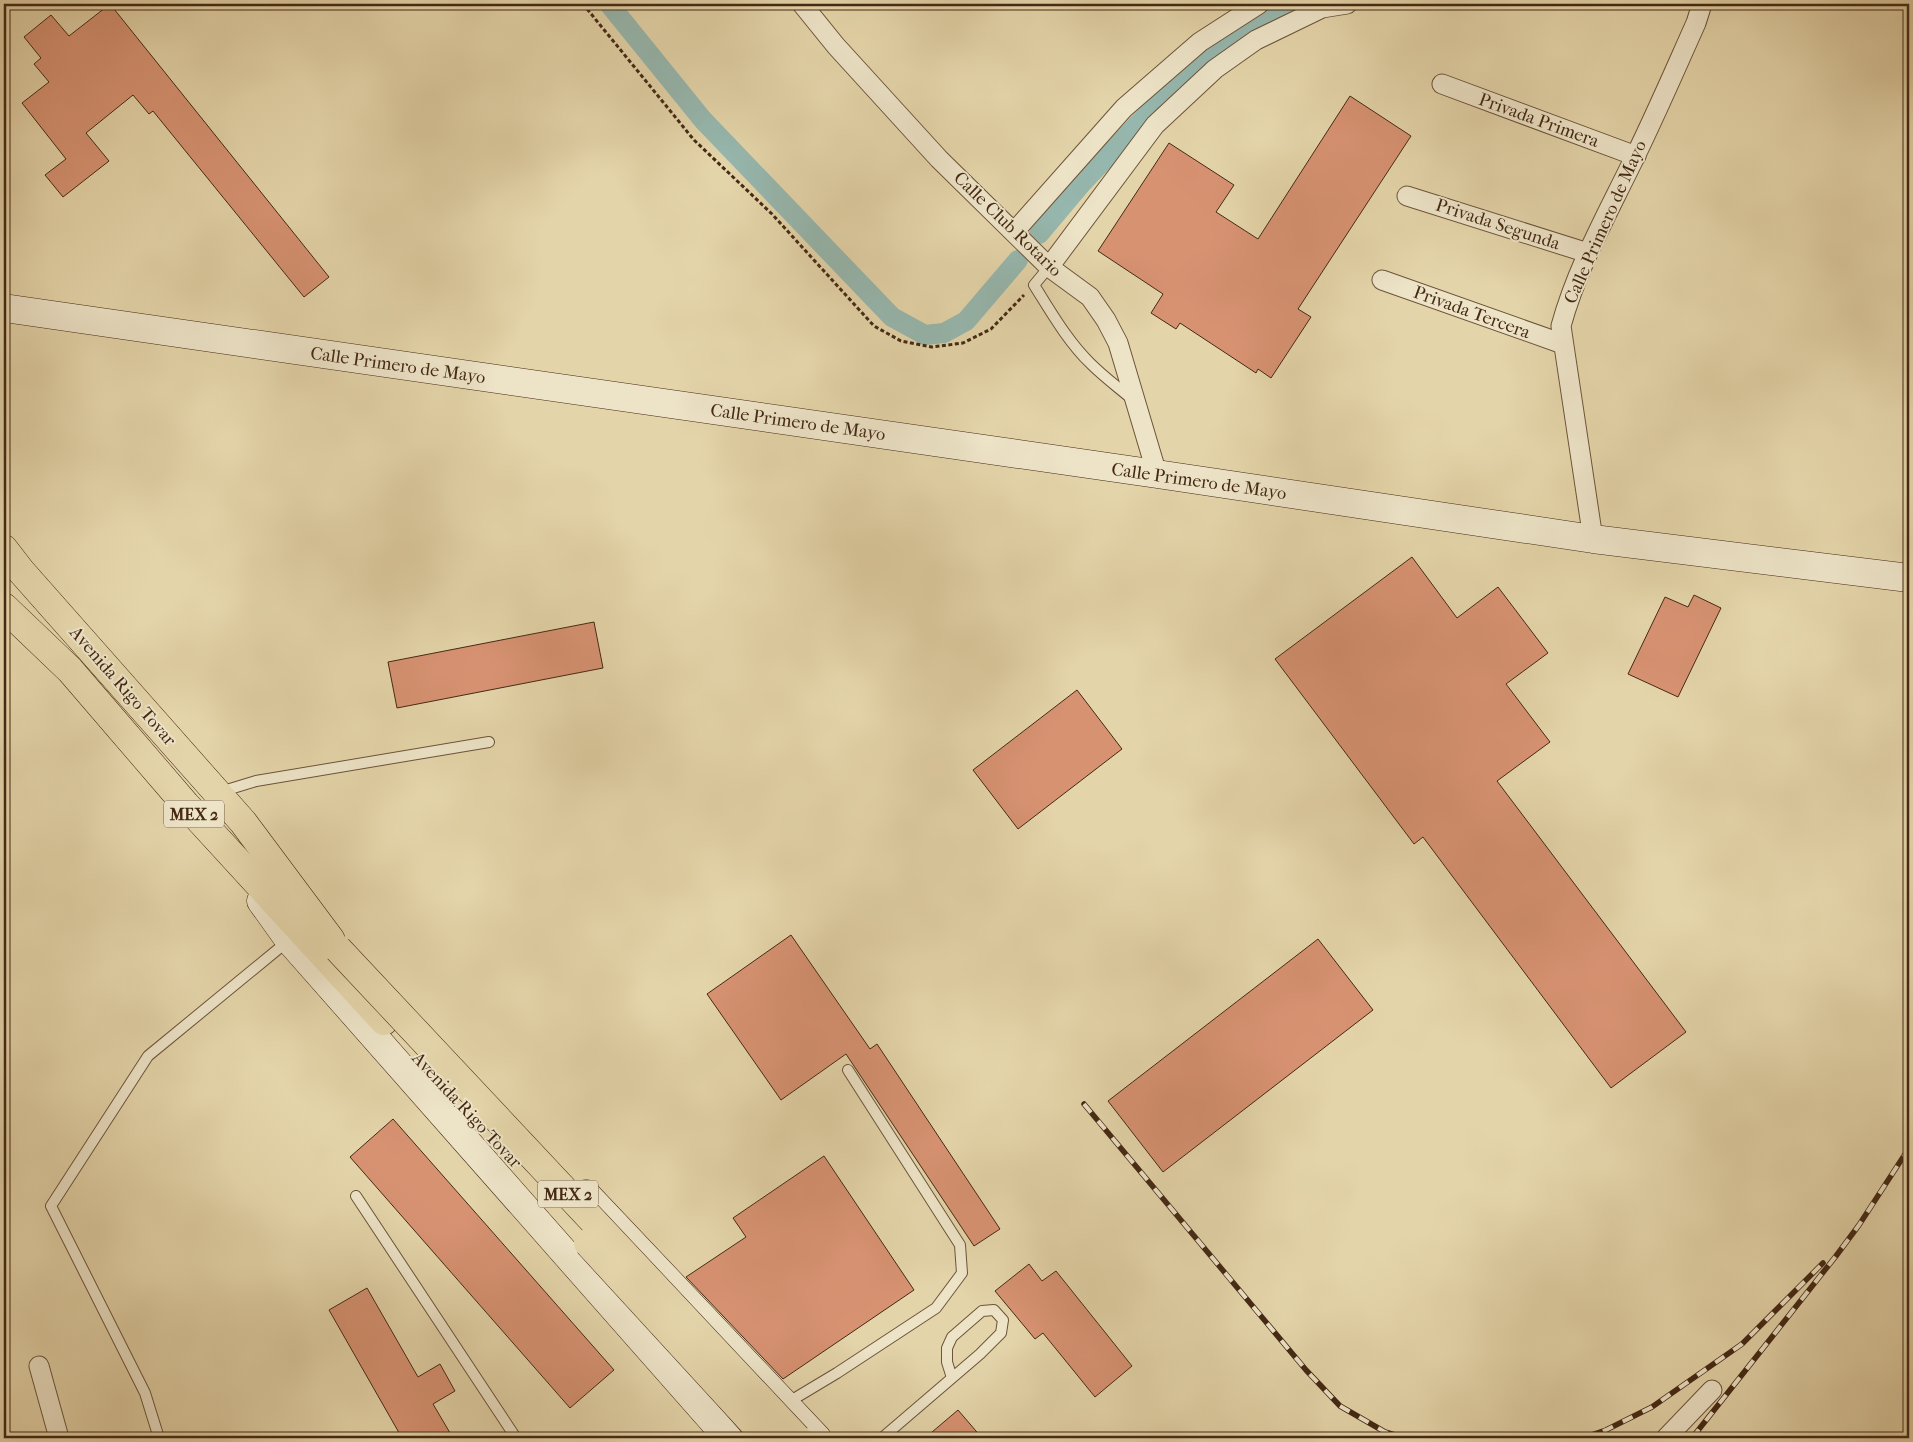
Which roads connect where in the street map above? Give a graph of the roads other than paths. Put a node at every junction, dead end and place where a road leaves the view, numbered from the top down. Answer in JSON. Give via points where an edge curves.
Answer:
{"nodes":[{"id":1,"x":802,"y":4,"type":"edge"},
{"id":2,"x":1259,"y":4,"type":"edge"},
{"id":3,"x":1347,"y":4,"type":"edge"},
{"id":4,"x":1702,"y":4,"type":"edge"},
{"id":5,"x":1442,"y":84,"type":"dead end"},
{"id":6,"x":1636,"y":156,"type":"junction"},
{"id":7,"x":1407,"y":196,"type":"dead end"},
{"id":8,"x":1014,"y":232,"type":"junction"},
{"id":9,"x":1588,"y":253,"type":"junction"},
{"id":10,"x":1049,"y":267,"type":"junction"},
{"id":11,"x":1382,"y":280,"type":"dead end"},
{"id":12,"x":4,"y":308,"type":"edge"},
{"id":13,"x":1563,"y":344,"type":"junction"},
{"id":14,"x":1136,"y":402,"type":"junction"},
{"id":15,"x":1157,"y":474,"type":"junction"},
{"id":16,"x":1593,"y":540,"type":"junction"},
{"id":17,"x":4,"y":549,"type":"edge"},
{"id":18,"x":1909,"y":578,"type":"edge"},
{"id":19,"x":4,"y":607,"type":"edge"},
{"id":20,"x":489,"y":742,"type":"dead end"},
{"id":21,"x":217,"y":793,"type":"junction"},
{"id":22,"x":186,"y":805,"type":"junction"},
{"id":23,"x":243,"y":822,"type":"junction"},
{"id":24,"x":289,"y":940,"type":"junction"},
{"id":25,"x":848,"y":1070,"type":"dead end"},
{"id":26,"x":356,"y":1196,"type":"dead end"},
{"id":27,"x":743,"y":1359,"type":"junction"},
{"id":28,"x":39,"y":1366,"type":"dead end"},
{"id":29,"x":952,"y":1378,"type":"junction"},
{"id":30,"x":1712,"y":1390,"type":"dead end"},
{"id":31,"x":786,"y":1404,"type":"junction"},
{"id":32,"x":701,"y":1407,"type":"junction"},
{"id":33,"x":59,"y":1438,"type":"edge"},
{"id":34,"x":158,"y":1438,"type":"edge"},
{"id":35,"x":516,"y":1438,"type":"edge"},
{"id":36,"x":730,"y":1438,"type":"edge"},
{"id":37,"x":767,"y":1438,"type":"edge"},
{"id":38,"x":797,"y":1438,"type":"edge"},
{"id":39,"x":817,"y":1438,"type":"edge"},
{"id":40,"x":882,"y":1438,"type":"edge"},
{"id":41,"x":1666,"y":1438,"type":"edge"}],
"edges":[{"from":1,"to":8,"type":"street","name":"Calle Club Rotario","via":[[836,46],[939,158]]},
{"from":2,"to":8,"type":"street","via":[[1200,42],[1124,108]]},
{"from":3,"to":10,"type":"street","via":[[1322,8],[1264,36],[1215,69],[1155,126]]},
{"from":4,"to":6,"type":"street","name":"Calle Primero de Mayo"},
{"from":5,"to":6,"type":"street","name":"Privada Primera"},
{"from":6,"to":9,"type":"street","name":"Calle Primero de Mayo"},
{"from":7,"to":9,"type":"street","name":"Privada Segunda"},
{"from":8,"to":10,"type":"street","name":"Calle Club Rotario"},
{"from":9,"to":13,"type":"street","name":"Calle Primero de Mayo","via":[[1561,326]]},
{"from":10,"to":14,"type":"street","name":"Calle Club Rotario","via":[[1090,297],[1106,320],[1118,343]]},
{"from":10,"to":14,"type":"lane","via":[[1034,285],[1090,363]]},
{"from":11,"to":13,"type":"street","name":"Privada Tercera"},
{"from":12,"to":15,"type":"main road","name":"Calle Primero de Mayo"},
{"from":13,"to":16,"type":"street","name":"Calle Primero de Mayo"},
{"from":14,"to":15,"type":"street","name":"Calle Club Rotario"},
{"from":15,"to":16,"type":"main road","name":"Calle Primero de Mayo"},
{"from":16,"to":18,"type":"main road","name":"Calle Primero de Mayo"},
{"from":17,"to":21,"type":"highway","name":"Avenida Rigo Tovar","number":"MEX 2"},
{"from":19,"to":22,"type":"highway","name":"Avenida Rigo Tovar","number":"MEX 2","via":[[70,670]]},
{"from":20,"to":21,"type":"lane","via":[[256,781]]},
{"from":21,"to":23,"type":"highway","name":"Avenida Rigo Tovar","number":"MEX 2"},
{"from":22,"to":24,"type":"main road","name":"Avenida Rigo Tovar"},
{"from":22,"to":37,"type":"highway","name":"Avenida Rigo Tovar","number":"MEX 2","bridge":true},
{"from":23,"to":27,"type":"main road","name":"Avenida Rigo Tovar","via":[[435,1034]]},
{"from":23,"to":38,"type":"highway","name":"Avenida Rigo Tovar","number":"MEX 2","bridge":true,"via":[[338,949]]},
{"from":24,"to":32,"type":"main road","name":"Avenida Rigo Tovar"},
{"from":24,"to":34,"type":"lane","via":[[148,1056],[51,1206],[145,1393]]},
{"from":25,"to":31,"type":"lane","via":[[960,1245],[962,1273],[936,1308]]},
{"from":26,"to":35,"type":"lane"},
{"from":27,"to":31,"type":"main road","name":"Avenida Rigo Tovar"},
{"from":27,"to":32,"type":"main road","via":[[754,1384],[746,1403],[738,1410],[718,1415]]},
{"from":28,"to":33,"type":"street"},
{"from":29,"to":29,"type":"lane","via":[[1001,1333],[1003,1320],[994,1310],[982,1311],[952,1337],[947,1348]]},
{"from":29,"to":40,"type":"lane"},
{"from":30,"to":41,"type":"street"},
{"from":31,"to":36,"type":"main road"},
{"from":31,"to":39,"type":"main road","name":"Avenida Rigo Tovar"},
{"from":32,"to":36,"type":"main road","name":"Avenida Rigo Tovar"}]}
